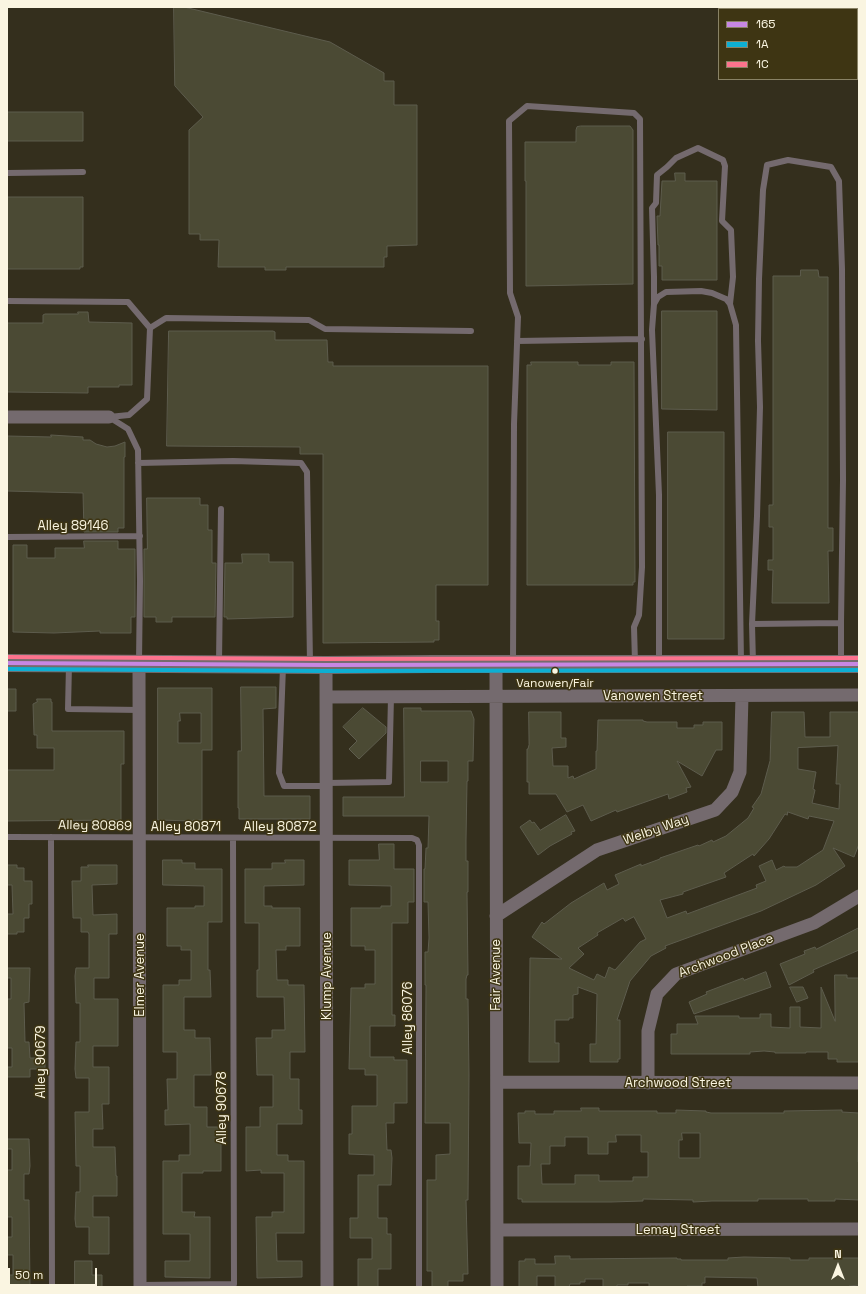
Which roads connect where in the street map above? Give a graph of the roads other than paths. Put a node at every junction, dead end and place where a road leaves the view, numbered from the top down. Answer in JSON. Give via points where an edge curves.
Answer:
{"nodes":[{"id":1,"x":83,"y":172,"type":"dead end"},
{"id":2,"x":7,"y":173,"type":"edge"},
{"id":3,"x":7,"y":301,"type":"edge"},
{"id":4,"x":654,"y":304,"type":"junction"},
{"id":5,"x":730,"y":304,"type":"junction"},
{"id":6,"x":150,"y":328,"type":"junction"},
{"id":7,"x":471,"y":331,"type":"dead end"},
{"id":8,"x":642,"y":339,"type":"junction"},
{"id":9,"x":517,"y":341,"type":"junction"},
{"id":10,"x":7,"y":417,"type":"edge"},
{"id":11,"x":109,"y":417,"type":"junction"},
{"id":12,"x":138,"y":463,"type":"junction"},
{"id":13,"x":221,"y":509,"type":"dead end"},
{"id":14,"x":140,"y":536,"type":"junction"},
{"id":15,"x":7,"y":537,"type":"edge"},
{"id":16,"x":841,"y":623,"type":"junction"},
{"id":17,"x":752,"y":624,"type":"junction"},
{"id":18,"x":7,"y":663,"type":"edge"},
{"id":19,"x":70,"y":663,"type":"junction"},
{"id":20,"x":139,"y":664,"type":"junction"},
{"id":21,"x":219,"y":664,"type":"junction"},
{"id":22,"x":283,"y":664,"type":"junction"},
{"id":23,"x":504,"y":664,"type":"junction"},
{"id":24,"x":635,"y":664,"type":"junction"},
{"id":25,"x":659,"y":664,"type":"junction"},
{"id":26,"x":747,"y":664,"type":"junction"},
{"id":27,"x":841,"y":664,"type":"junction"},
{"id":28,"x":859,"y":664,"type":"edge"},
{"id":29,"x":318,"y":665,"type":"junction"},
{"id":30,"x":859,"y":695,"type":"edge"},
{"id":31,"x":742,"y":696,"type":"junction"},
{"id":32,"x":326,"y":697,"type":"junction"},
{"id":33,"x":391,"y":697,"type":"junction"},
{"id":34,"x":496,"y":697,"type":"junction"},
{"id":35,"x":140,"y":710,"type":"junction"},
{"id":36,"x":326,"y":785,"type":"junction"},
{"id":37,"x":7,"y":837,"type":"edge"},
{"id":38,"x":51,"y":837,"type":"junction"},
{"id":39,"x":140,"y":838,"type":"junction"},
{"id":40,"x":233,"y":838,"type":"junction"},
{"id":41,"x":327,"y":838,"type":"junction"},
{"id":42,"x":859,"y":896,"type":"edge"},
{"id":43,"x":496,"y":916,"type":"junction"},
{"id":44,"x":496,"y":1082,"type":"junction"},
{"id":45,"x":648,"y":1083,"type":"junction"},
{"id":46,"x":859,"y":1083,"type":"edge"},
{"id":47,"x":859,"y":1229,"type":"edge"},
{"id":48,"x":497,"y":1230,"type":"junction"},
{"id":49,"x":140,"y":1286,"type":"edge"},
{"id":50,"x":52,"y":1287,"type":"edge"},
{"id":51,"x":327,"y":1287,"type":"edge"},
{"id":52,"x":419,"y":1287,"type":"edge"},
{"id":53,"x":497,"y":1287,"type":"edge"}],
"edges":[{"from":1,"to":2,"type":"lane"},
{"from":3,"to":6,"type":"lane","via":[[128,302]]},
{"from":4,"to":5,"type":"lane","via":[[658,297],[666,292],[701,291],[726,299]]},
{"from":4,"to":5,"type":"lane","via":[[652,208],[656,203],[657,175],[676,158],[698,148],[723,160],[722,221],[731,230],[733,277]]},
{"from":4,"to":25,"type":"lane","via":[[652,330],[659,496]]},
{"from":5,"to":26,"type":"lane","via":[[736,325]]},
{"from":6,"to":7,"type":"lane","via":[[166,318],[309,320],[325,329]]},
{"from":6,"to":11,"type":"lane","via":[[147,399],[129,415]]},
{"from":8,"to":9,"type":"lane"},
{"from":8,"to":9,"type":"lane","via":[[640,119],[634,113],[528,106],[509,121],[510,293],[518,317]]},
{"from":8,"to":24,"type":"lane","via":[[642,567],[639,615],[634,627]]},
{"from":9,"to":23,"type":"lane"},
{"from":10,"to":11,"type":"street"},
{"from":11,"to":12,"type":"lane","via":[[128,429],[138,450]]},
{"from":12,"to":14,"type":"lane"},
{"from":12,"to":29,"type":"lane","via":[[301,463],[306,472]]},
{"from":13,"to":21,"type":"lane"},
{"from":14,"to":15,"type":"lane","name":"Alley 89146"},
{"from":14,"to":20,"type":"lane"},
{"from":16,"to":17,"type":"lane"},
{"from":16,"to":17,"type":"lane","via":[[843,480],[839,181],[831,167],[788,160],[767,165],[762,190],[758,341],[760,407]]},
{"from":16,"to":27,"type":"lane"},
{"from":17,"to":26,"type":"lane"},
{"from":18,"to":19,"type":"main road"},
{"from":19,"to":20,"type":"main road"},
{"from":19,"to":35,"type":"lane","via":[[68,709]]},
{"from":20,"to":21,"type":"main road"},
{"from":20,"to":35,"type":"street","name":"Elmer Avenue"},
{"from":21,"to":22,"type":"main road"},
{"from":22,"to":29,"type":"main road"},
{"from":22,"to":36,"type":"lane","via":[[279,773],[284,786]]},
{"from":23,"to":24,"type":"main road"},
{"from":23,"to":29,"type":"main road"},
{"from":23,"to":34,"type":"street","name":"Fair Avenue"},
{"from":24,"to":25,"type":"main road"},
{"from":25,"to":26,"type":"main road"},
{"from":26,"to":27,"type":"main road"},
{"from":27,"to":28,"type":"main road"},
{"from":29,"to":32,"type":"street","name":"Klump Avenue"},
{"from":30,"to":31,"type":"street","name":"Vanowen Street"},
{"from":31,"to":34,"type":"street","name":"Vanowen Street"},
{"from":31,"to":43,"type":"street","name":"Welby Way","via":[[740,772],[732,792],[714,810],[597,850]]},
{"from":32,"to":33,"type":"street","name":"Vanowen Street"},
{"from":32,"to":36,"type":"street","name":"Klump Avenue"},
{"from":33,"to":34,"type":"street","name":"Vanowen Street"},
{"from":33,"to":36,"type":"lane","via":[[390,782]]},
{"from":34,"to":43,"type":"street","name":"Fair Avenue"},
{"from":35,"to":39,"type":"street","name":"Elmer Avenue"},
{"from":36,"to":41,"type":"street","name":"Klump Avenue"},
{"from":37,"to":38,"type":"lane","name":"Alley 80869"},
{"from":38,"to":39,"type":"lane","name":"Alley 80869"},
{"from":38,"to":50,"type":"lane","name":"Alley 90679"},
{"from":39,"to":40,"type":"lane","name":"Alley 80871"},
{"from":39,"to":49,"type":"street","name":"Elmer Avenue"},
{"from":40,"to":41,"type":"lane","name":"Alley 80872"},
{"from":40,"to":49,"type":"lane","name":"Alley 90678","via":[[234,1284]]},
{"from":41,"to":51,"type":"street","name":"Klump Avenue"},
{"from":41,"to":52,"type":"lane","name":"Alley 86076","via":[[418,840]]},
{"from":42,"to":45,"type":"street","name":"Archwood Place","via":[[814,923],[676,974],[657,994],[648,1031]]},
{"from":43,"to":44,"type":"street","name":"Fair Avenue"},
{"from":44,"to":45,"type":"street","name":"Archwood Street"},
{"from":44,"to":48,"type":"street","name":"Fair Avenue"},
{"from":45,"to":46,"type":"street","name":"Archwood Street"},
{"from":47,"to":48,"type":"street","name":"Lemay Street"},
{"from":48,"to":53,"type":"street","name":"Fair Avenue"}]}
